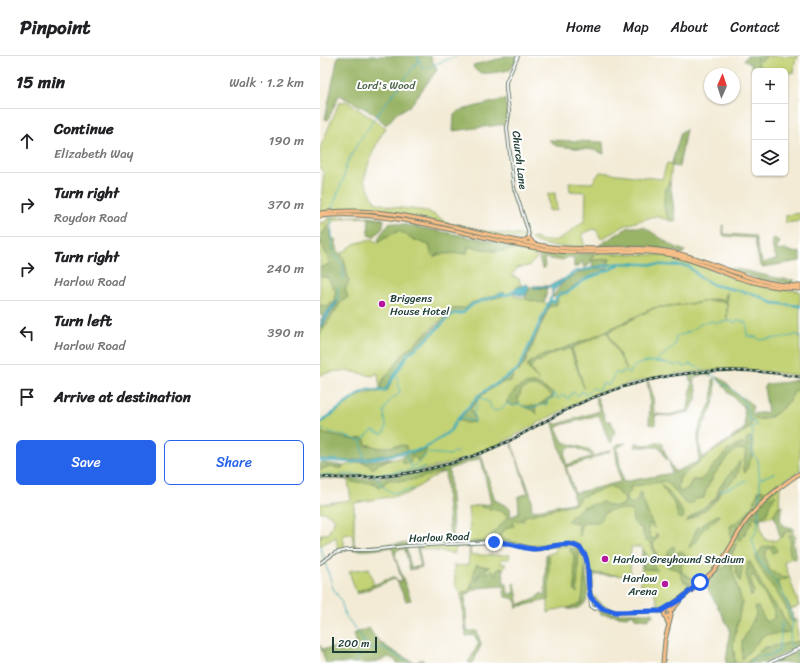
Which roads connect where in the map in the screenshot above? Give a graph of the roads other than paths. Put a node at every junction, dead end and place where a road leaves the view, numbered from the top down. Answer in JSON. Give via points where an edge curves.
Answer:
{"nodes":[{"id":1,"x":518,"y":56,"type":"edge"},
{"id":2,"x":320,"y":213,"type":"edge"},
{"id":3,"x":333,"y":213,"type":"junction"},
{"id":4,"x":327,"y":214,"type":"junction"},
{"id":5,"x":320,"y":216,"type":"edge"},
{"id":6,"x":529,"y":238,"type":"junction"},
{"id":7,"x":519,"y":241,"type":"junction"},
{"id":8,"x":534,"y":244,"type":"junction"},
{"id":9,"x":528,"y":245,"type":"junction"},
{"id":10,"x":800,"y":286,"type":"edge"},
{"id":11,"x":800,"y":289,"type":"edge"},
{"id":12,"x":800,"y":473,"type":"edge"},
{"id":13,"x":320,"y":563,"type":"edge"},
{"id":14,"x":591,"y":598,"type":"junction"},
{"id":15,"x":681,"y":599,"type":"junction"},
{"id":16,"x":594,"y":601,"type":"junction"},
{"id":17,"x":591,"y":603,"type":"junction"},
{"id":18,"x":598,"y":606,"type":"junction"},
{"id":19,"x":666,"y":610,"type":"junction"},
{"id":20,"x":671,"y":611,"type":"junction"},
{"id":21,"x":657,"y":612,"type":"junction"},
{"id":22,"x":665,"y":616,"type":"junction"},
{"id":23,"x":671,"y":616,"type":"junction"},
{"id":24,"x":668,"y":624,"type":"junction"},
{"id":25,"x":800,"y":648,"type":"edge"},
{"id":26,"x":663,"y":663,"type":"edge"},
{"id":27,"x":769,"y":663,"type":"edge"}],
"edges":[{"from":1,"to":6,"type":"street","name":"Church Lane","via":[[506,82],[509,111],[507,128],[514,188],[528,227]]},
{"from":2,"to":4,"type":"main road"},
{"from":3,"to":4,"type":"main road"},
{"from":3,"to":7,"type":"main road","via":[[367,211],[402,215]]},
{"from":3,"to":9,"type":"main road","via":[[396,218]]},
{"from":4,"to":5,"type":"main road"},
{"from":6,"to":7,"type":"main road"},
{"from":6,"to":8,"type":"main road"},
{"from":6,"to":9,"type":"street","name":"Church Lane"},
{"from":7,"to":9,"type":"main road"},
{"from":8,"to":9,"type":"main road"},
{"from":8,"to":10,"type":"main road","via":[[563,248],[664,250],[754,280]]},
{"from":9,"to":11,"type":"main road","via":[[572,252],[638,251],[662,254],[692,260],[753,282]]},
{"from":12,"to":15,"type":"main road","via":[[760,504],[718,565]]},
{"from":13,"to":14,"type":"street","name":"Harlow Road","via":[[335,553],[347,550],[494,542],[534,549],[570,544],[579,547],[586,557]]},
{"from":14,"to":16,"type":"street"},
{"from":14,"to":17,"type":"street","name":"Harlow Road"},
{"from":15,"to":19,"type":"main road"},
{"from":15,"to":20,"type":"main road"},
{"from":16,"to":17,"type":"street"},
{"from":16,"to":18,"type":"street"},
{"from":17,"to":18,"type":"street","via":[[592,608]]},
{"from":18,"to":21,"type":"street","via":[[620,613]]},
{"from":19,"to":20,"type":"main road"},
{"from":19,"to":21,"type":"street"},
{"from":19,"to":22,"type":"main road"},
{"from":20,"to":23,"type":"main road"},
{"from":21,"to":22,"type":"street"},
{"from":22,"to":23,"type":"main road"},
{"from":22,"to":24,"type":"main road"},
{"from":23,"to":24,"type":"main road"},
{"from":24,"to":26,"type":"main road"},
{"from":25,"to":27,"type":"street"}]}
